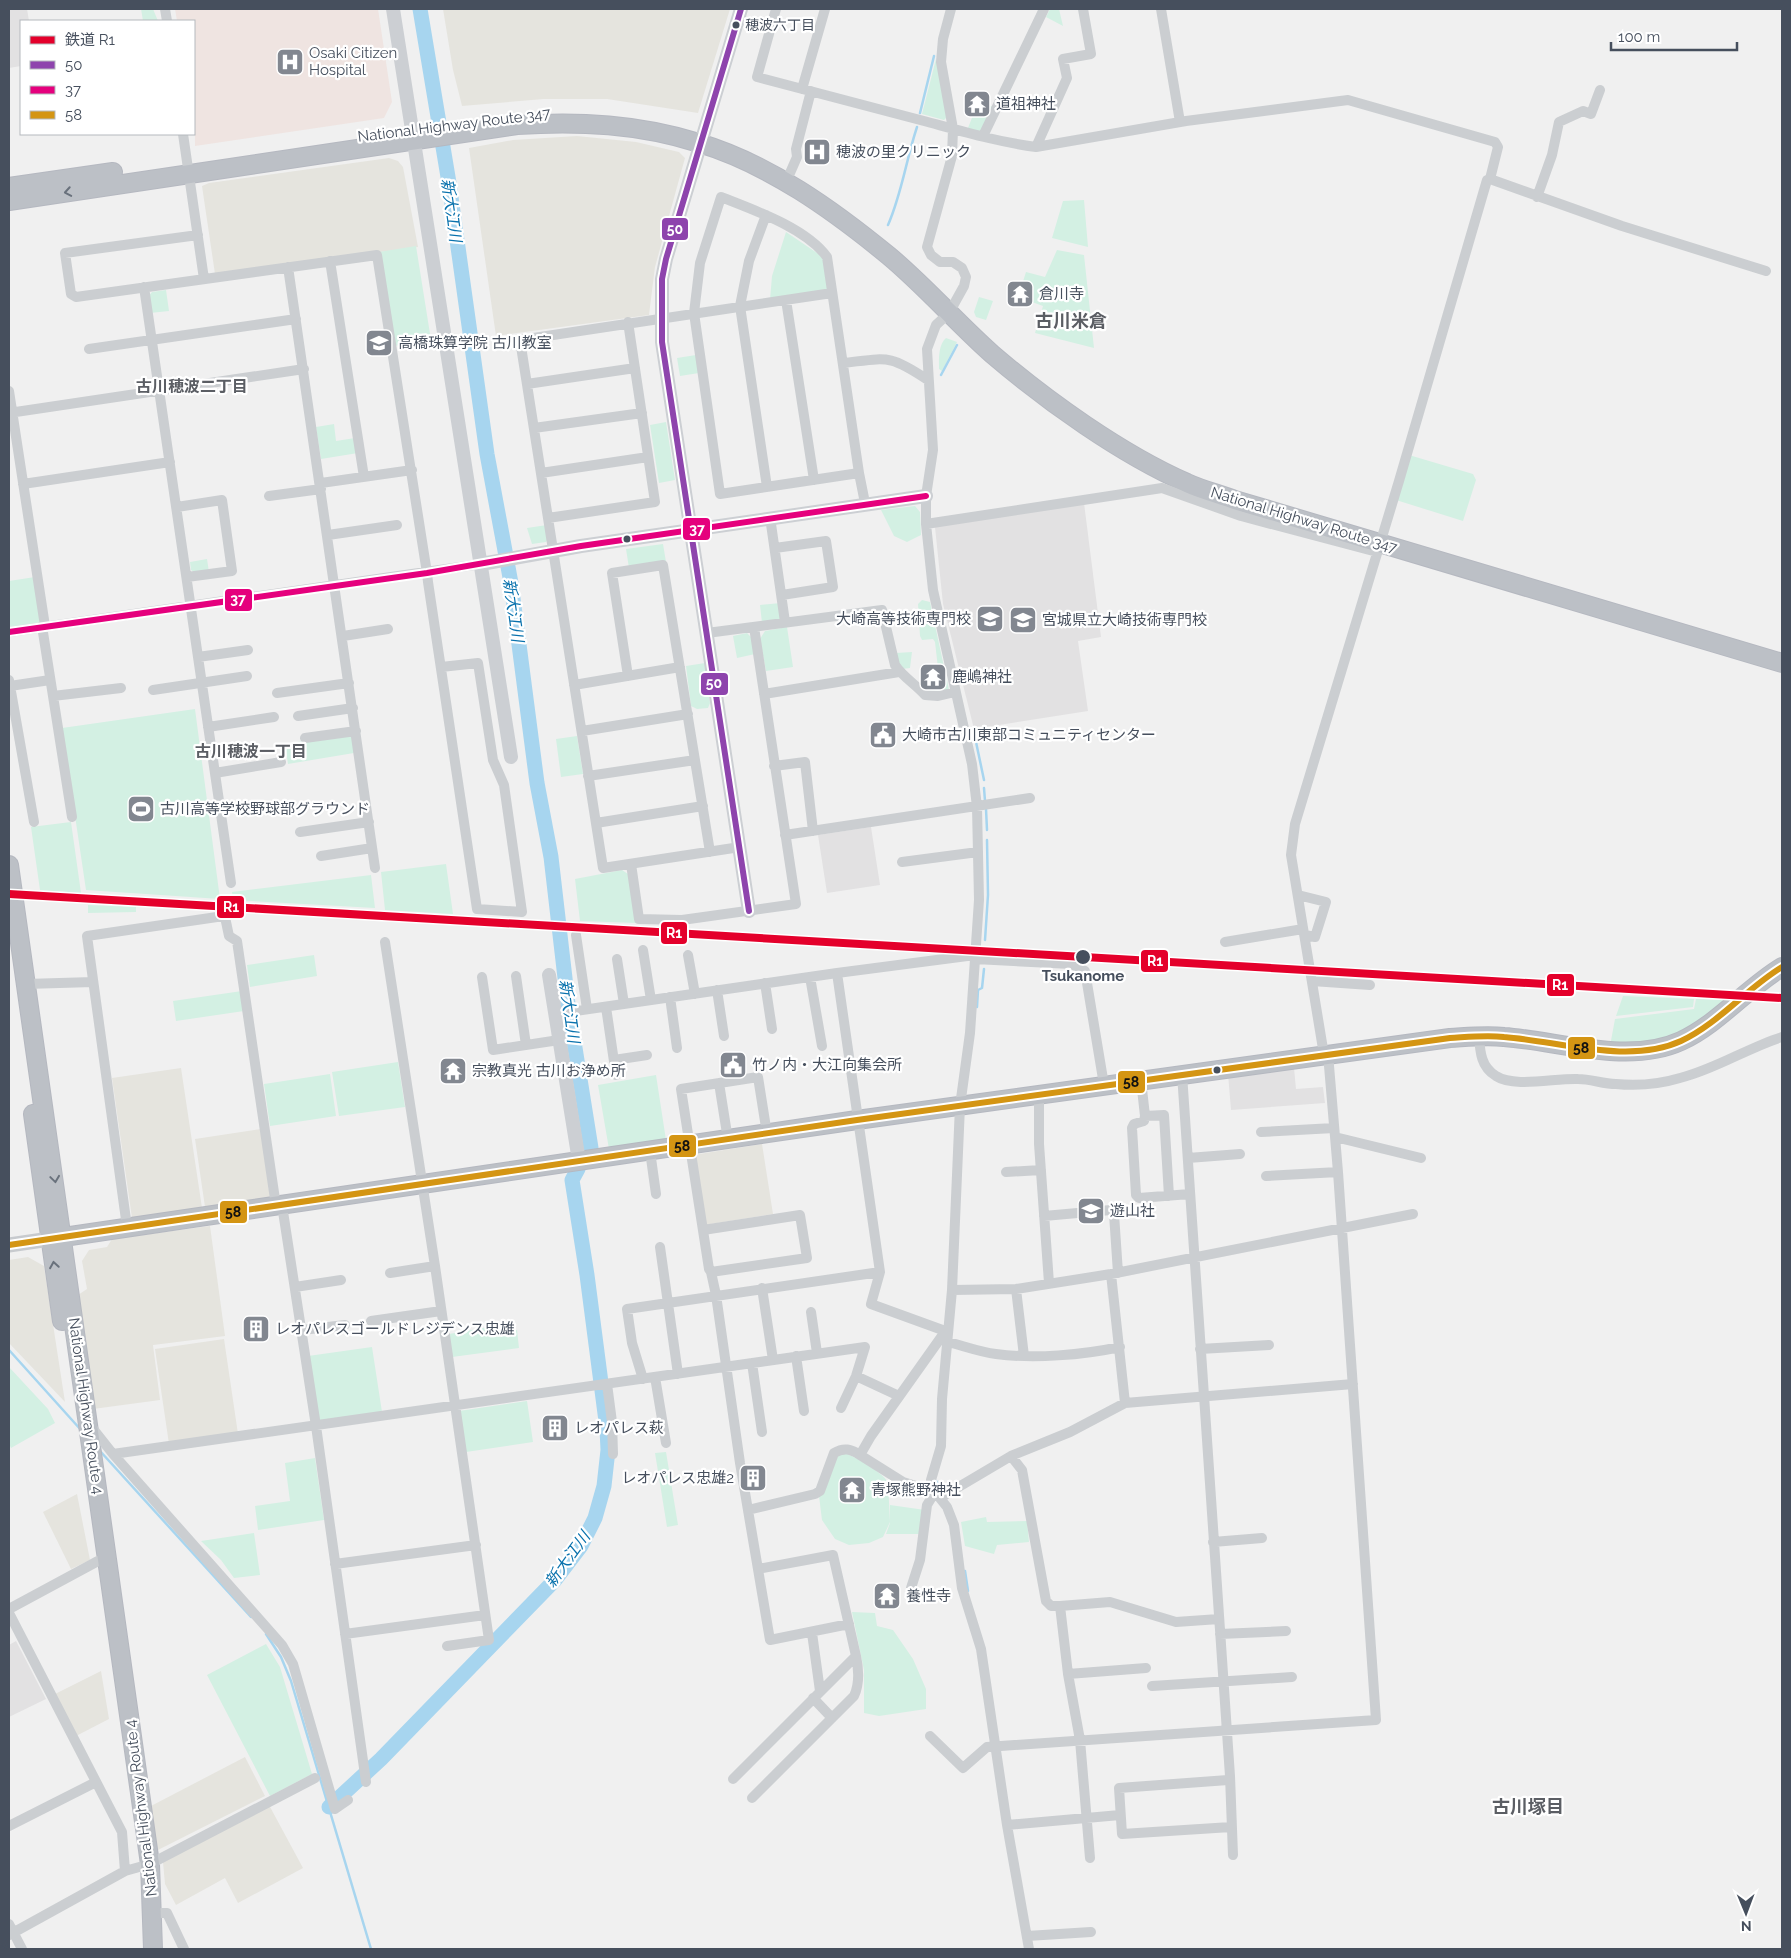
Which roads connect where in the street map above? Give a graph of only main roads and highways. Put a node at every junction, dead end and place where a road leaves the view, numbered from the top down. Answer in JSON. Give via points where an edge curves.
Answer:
{"nodes":[{"id":1,"x":702,"y":138,"type":"junction"},
{"id":2,"x":188,"y":167,"type":"junction"},
{"id":3,"x":9,"y":187,"type":"edge"},
{"id":4,"x":9,"y":201,"type":"edge"},
{"id":5,"x":889,"y":257,"type":"junction"},
{"id":6,"x":1782,"y":663,"type":"edge"},
{"id":7,"x":9,"y":864,"type":"edge"},
{"id":8,"x":9,"y":940,"type":"edge"},
{"id":9,"x":1782,"y":967,"type":"edge"},
{"id":10,"x":56,"y":1238,"type":"junction"},
{"id":11,"x":9,"y":1245,"type":"edge"},
{"id":12,"x":85,"y":1431,"type":"junction"},
{"id":13,"x":139,"y":1867,"type":"junction"},
{"id":14,"x":143,"y":1949,"type":"edge"},
{"id":15,"x":153,"y":1949,"type":"edge"}],
"edges":[{"from":1,"to":2,"type":"highway","name":"National Highway Route 347","via":[[611,113],[530,113],[420,133]]},
{"from":1,"to":5,"type":"highway","name":"National Highway Route 347","via":[[802,192]]},
{"from":1,"to":5,"type":"highway","name":"National Highway Route 347","via":[[759,156],[790,173],[828,198],[864,228]]},
{"from":2,"to":3,"type":"highway","name":"National Highway Route 347"},
{"from":2,"to":4,"type":"highway","name":"National Highway Route 347","one_way":true},
{"from":5,"to":6,"type":"highway","name":"National Highway Route 347","via":[[993,354],[1055,402],[1126,450],[1188,484],[1379,547]]},
{"from":7,"to":10,"type":"highway","name":"National Highway Route 4","one_way":true},
{"from":8,"to":10,"type":"highway","name":"National Highway Route 4"},
{"from":9,"to":10,"type":"highway","via":[[1695,1034],[1662,1048],[1643,1051],[1619,1052],[1480,1036],[1039,1094]]},
{"from":10,"to":11,"type":"main road"},
{"from":10,"to":12,"type":"highway","name":"National Highway Route 4"},
{"from":12,"to":13,"type":"highway","name":"National Highway Route 4"},
{"from":12,"to":13,"type":"highway","name":"National Highway Route 4","via":[[98,1561],[129,1766]]},
{"from":13,"to":14,"type":"highway","name":"National Highway Route 4"},
{"from":13,"to":15,"type":"highway","name":"National Highway Route 4","via":[[153,1913]]}]}
